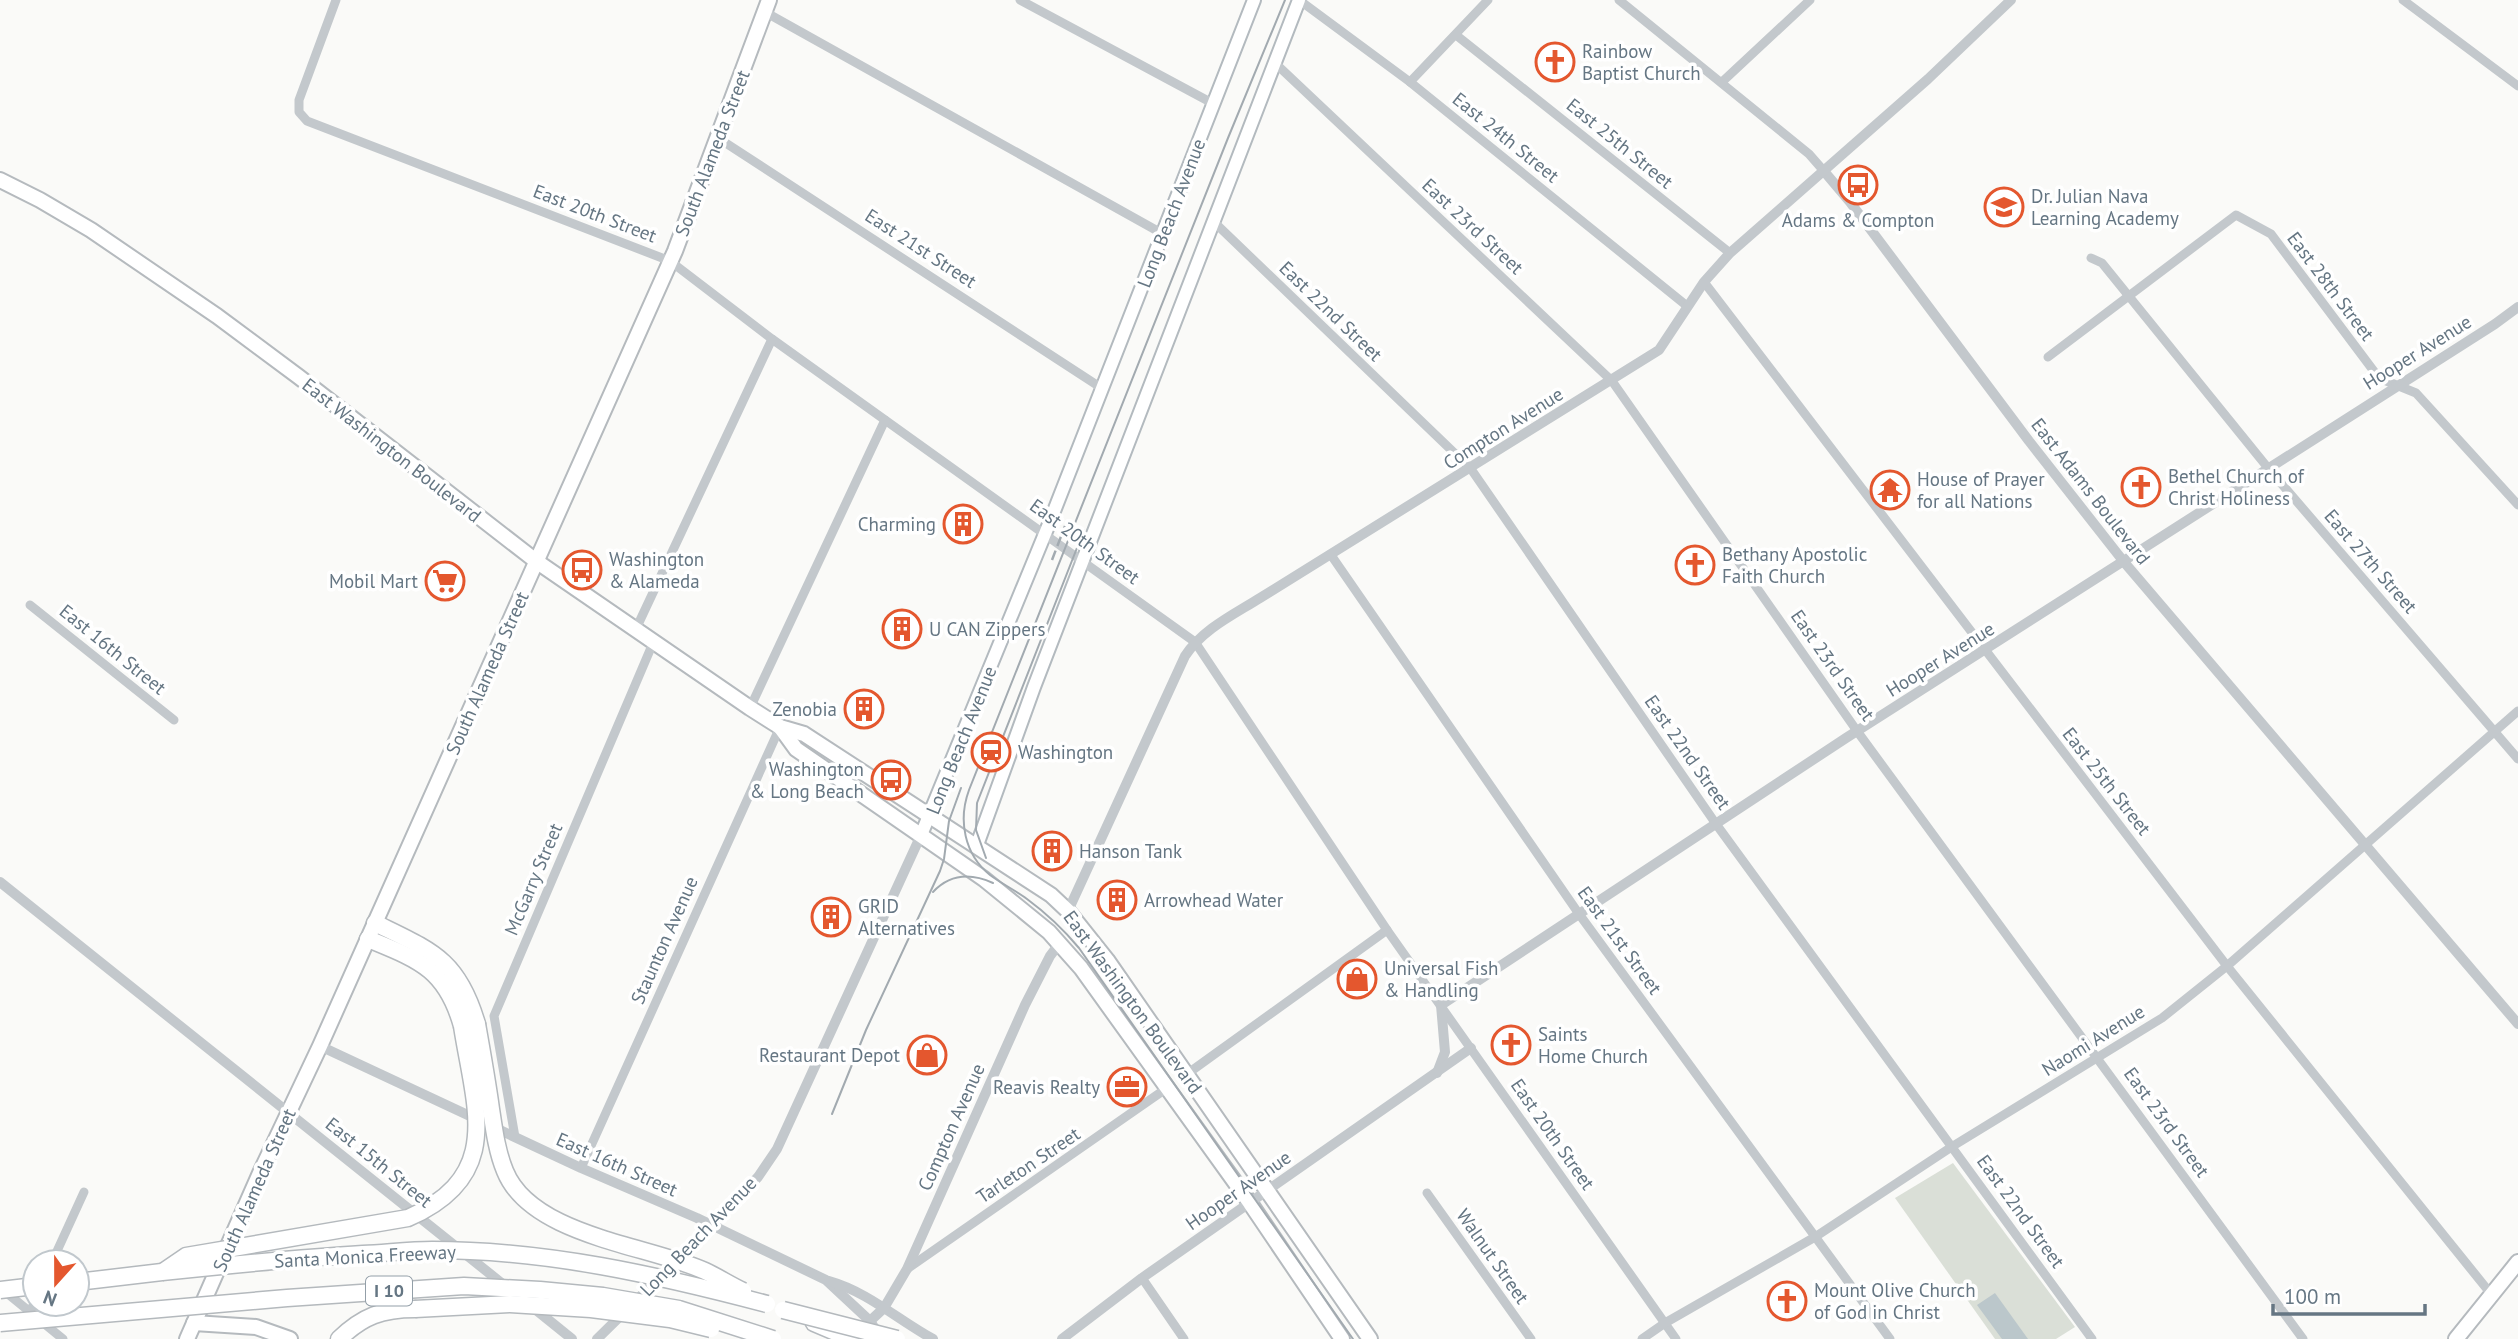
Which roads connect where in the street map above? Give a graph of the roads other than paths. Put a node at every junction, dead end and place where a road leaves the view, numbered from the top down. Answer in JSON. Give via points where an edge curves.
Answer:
{"nodes":[{"id":1,"x":336,"y":0,"type":"edge"},
{"id":2,"x":1020,"y":0,"type":"edge"},
{"id":3,"x":1254,"y":0,"type":"edge"},
{"id":4,"x":1299,"y":0,"type":"edge"},
{"id":5,"x":1488,"y":0,"type":"edge"},
{"id":6,"x":1619,"y":0,"type":"edge"},
{"id":7,"x":1810,"y":0,"type":"edge"},
{"id":8,"x":2011,"y":0,"type":"edge"},
{"id":9,"x":2403,"y":0,"type":"edge"},
{"id":10,"x":768,"y":3,"type":"edge"},
{"id":11,"x":1456,"y":35,"type":"junction"},
{"id":12,"x":1275,"y":63,"type":"junction"},
{"id":13,"x":1410,"y":82,"type":"junction"},
{"id":14,"x":1722,"y":82,"type":"junction"},
{"id":15,"x":2518,"y":86,"type":"edge"},
{"id":16,"x":1212,"y":103,"type":"junction"},
{"id":17,"x":718,"y":138,"type":"junction"},
{"id":18,"x":1823,"y":170,"type":"junction"},
{"id":19,"x":0,"y":180,"type":"edge"},
{"id":20,"x":1214,"y":222,"type":"junction"},
{"id":21,"x":1163,"y":234,"type":"junction"},
{"id":22,"x":1730,"y":253,"type":"junction"},
{"id":23,"x":2091,"y":258,"type":"dead end"},
{"id":24,"x":670,"y":261,"type":"junction"},
{"id":25,"x":1704,"y":282,"type":"junction"},
{"id":26,"x":2129,"y":296,"type":"junction"},
{"id":27,"x":1687,"y":306,"type":"junction"},
{"id":28,"x":2518,"y":306,"type":"edge"},
{"id":29,"x":772,"y":339,"type":"junction"},
{"id":30,"x":2048,"y":357,"type":"dead end"},
{"id":31,"x":1612,"y":381,"type":"junction"},
{"id":32,"x":2397,"y":385,"type":"junction"},
{"id":33,"x":1103,"y":389,"type":"junction"},
{"id":34,"x":885,"y":420,"type":"junction"},
{"id":35,"x":2268,"y":468,"type":"junction"},
{"id":36,"x":1471,"y":469,"type":"junction"},
{"id":37,"x":2518,"y":505,"type":"edge"},
{"id":38,"x":1046,"y":534,"type":"junction"},
{"id":39,"x":1331,"y":555,"type":"junction"},
{"id":40,"x":536,"y":561,"type":"junction"},
{"id":41,"x":1083,"y":561,"type":"junction"},
{"id":42,"x":2124,"y":562,"type":"junction"},
{"id":43,"x":30,"y":606,"type":"dead end"},
{"id":44,"x":635,"y":631,"type":"junction"},
{"id":45,"x":1195,"y":642,"type":"junction"},
{"id":46,"x":653,"y":643,"type":"junction"},
{"id":47,"x":1986,"y":651,"type":"junction"},
{"id":48,"x":750,"y":708,"type":"junction"},
{"id":49,"x":2518,"y":711,"type":"edge"},
{"id":50,"x":174,"y":720,"type":"dead end"},
{"id":51,"x":780,"y":727,"type":"junction"},
{"id":52,"x":1857,"y":731,"type":"junction"},
{"id":53,"x":2494,"y":731,"type":"junction"},
{"id":54,"x":2518,"y":759,"type":"edge"},
{"id":55,"x":931,"y":815,"type":"junction"},
{"id":56,"x":1716,"y":824,"type":"junction"},
{"id":57,"x":921,"y":835,"type":"junction"},
{"id":58,"x":979,"y":839,"type":"junction"},
{"id":59,"x":2367,"y":845,"type":"junction"},
{"id":60,"x":940,"y":849,"type":"junction"},
{"id":61,"x":0,"y":882,"type":"edge"},
{"id":62,"x":1068,"y":911,"type":"junction"},
{"id":63,"x":1579,"y":914,"type":"junction"},
{"id":64,"x":375,"y":923,"type":"junction"},
{"id":65,"x":1387,"y":930,"type":"junction"},
{"id":66,"x":368,"y":939,"type":"junction"},
{"id":67,"x":1059,"y":944,"type":"junction"},
{"id":68,"x":2227,"y":966,"type":"junction"},
{"id":69,"x":1441,"y":1005,"type":"junction"},
{"id":70,"x":2518,"y":1024,"type":"edge"},
{"id":71,"x":470,"y":1025,"type":"junction"},
{"id":72,"x":320,"y":1046,"type":"junction"},
{"id":73,"x":1471,"y":1048,"type":"junction"},
{"id":74,"x":2098,"y":1057,"type":"junction"},
{"id":75,"x":1437,"y":1073,"type":"junction"},
{"id":76,"x":1187,"y":1074,"type":"junction"},
{"id":77,"x":1167,"y":1088,"type":"junction"},
{"id":78,"x":289,"y":1113,"type":"junction"},
{"id":79,"x":515,"y":1137,"type":"junction"},
{"id":80,"x":1953,"y":1146,"type":"junction"},
{"id":81,"x":581,"y":1168,"type":"junction"},
{"id":82,"x":1267,"y":1190,"type":"junction"},
{"id":83,"x":84,"y":1192,"type":"dead end"},
{"id":84,"x":1427,"y":1193,"type":"dead end"},
{"id":85,"x":1250,"y":1203,"type":"junction"},
{"id":86,"x":712,"y":1226,"type":"junction"},
{"id":87,"x":1815,"y":1237,"type":"junction"},
{"id":88,"x":58,"y":1248,"type":"edge"},
{"id":89,"x":907,"y":1269,"type":"junction"},
{"id":90,"x":2515,"y":1271,"type":"edge"},
{"id":91,"x":162,"y":1272,"type":"junction"},
{"id":92,"x":1142,"y":1278,"type":"junction"},
{"id":93,"x":91,"y":1280,"type":"edge"},
{"id":94,"x":827,"y":1280,"type":"junction"},
{"id":95,"x":21,"y":1287,"type":"edge"},
{"id":96,"x":0,"y":1288,"type":"edge"},
{"id":97,"x":2491,"y":1294,"type":"junction"},
{"id":98,"x":767,"y":1304,"type":"junction"},
{"id":99,"x":21,"y":1305,"type":"edge"},
{"id":100,"x":884,"y":1308,"type":"junction"},
{"id":101,"x":783,"y":1310,"type":"junction"},
{"id":102,"x":37,"y":1318,"type":"edge"},
{"id":103,"x":870,"y":1321,"type":"junction"},
{"id":104,"x":0,"y":1323,"type":"edge"},
{"id":105,"x":194,"y":1323,"type":"junction"},
{"id":106,"x":1665,"y":1323,"type":"junction"},
{"id":107,"x":63,"y":1339,"type":"edge"},
{"id":108,"x":187,"y":1339,"type":"edge"},
{"id":109,"x":290,"y":1339,"type":"edge"},
{"id":110,"x":339,"y":1339,"type":"edge"},
{"id":111,"x":572,"y":1339,"type":"edge"},
{"id":112,"x":597,"y":1339,"type":"edge"},
{"id":113,"x":756,"y":1339,"type":"edge"},
{"id":114,"x":772,"y":1339,"type":"edge"},
{"id":115,"x":852,"y":1339,"type":"edge"},
{"id":116,"x":881,"y":1339,"type":"edge"},
{"id":117,"x":897,"y":1339,"type":"edge"},
{"id":118,"x":933,"y":1339,"type":"edge"},
{"id":119,"x":1062,"y":1339,"type":"edge"},
{"id":120,"x":1184,"y":1339,"type":"edge"},
{"id":121,"x":1342,"y":1339,"type":"edge"},
{"id":122,"x":1370,"y":1339,"type":"edge"},
{"id":123,"x":1531,"y":1339,"type":"edge"},
{"id":124,"x":1642,"y":1339,"type":"edge"},
{"id":125,"x":1676,"y":1339,"type":"edge"},
{"id":126,"x":1890,"y":1339,"type":"edge"},
{"id":127,"x":2092,"y":1339,"type":"edge"},
{"id":128,"x":2303,"y":1339,"type":"edge"},
{"id":129,"x":2456,"y":1339,"type":"edge"}],
"edges":[{"from":1,"to":24,"type":"street","name":"East 20th Street","via":[[299,100],[299,112],[307,121]]},
{"from":2,"to":16,"type":"street"},
{"from":3,"to":16,"type":"main road","name":"Long Beach Avenue"},
{"from":4,"to":12,"type":"main road"},
{"from":4,"to":13,"type":"street","name":"East 24th Street"},
{"from":5,"to":11,"type":"street"},
{"from":6,"to":14,"type":"street","name":"East Adams Boulevard"},
{"from":7,"to":14,"type":"street"},
{"from":8,"to":18,"type":"street","name":"Compton Avenue"},
{"from":9,"to":15,"type":"street"},
{"from":10,"to":17,"type":"main road","name":"South Alameda Street"},
{"from":10,"to":21,"type":"street"},
{"from":11,"to":13,"type":"street"},
{"from":11,"to":22,"type":"street","name":"East 25th Street"},
{"from":12,"to":20,"type":"main road"},
{"from":12,"to":31,"type":"street","name":"East 23rd Street"},
{"from":13,"to":27,"type":"street","name":"East 24th Street"},
{"from":14,"to":18,"type":"street","name":"East Adams Boulevard"},
{"from":16,"to":21,"type":"main road","name":"Long Beach Avenue"},
{"from":17,"to":24,"type":"main road","name":"South Alameda Street"},
{"from":17,"to":33,"type":"street","name":"East 21st Street"},
{"from":18,"to":22,"type":"street","name":"Compton Avenue"},
{"from":18,"to":42,"type":"street","name":"East Adams Boulevard"},
{"from":19,"to":40,"type":"main road","name":"East Washington Boulevard","via":[[90,230],[217,316]]},
{"from":20,"to":36,"type":"street","name":"East 22nd Street"},
{"from":20,"to":41,"type":"main road"},
{"from":21,"to":33,"type":"main road","name":"Long Beach Avenue"},
{"from":22,"to":25,"type":"street","name":"Compton Avenue"},
{"from":23,"to":26,"type":"street","name":"East 27th Street","via":[[2102,263]]},
{"from":24,"to":29,"type":"street","name":"East 20th Street"},
{"from":24,"to":40,"type":"main road","name":"South Alameda Street"},
{"from":25,"to":27,"type":"street","name":"Compton Avenue"},
{"from":25,"to":47,"type":"street","name":"East 25th Street"},
{"from":26,"to":30,"type":"street"},
{"from":26,"to":32,"type":"street","name":"East 28th Street","via":[[2236,215],[2271,234],[2379,378]]},
{"from":26,"to":35,"type":"street","name":"East 27th Street"},
{"from":27,"to":31,"type":"street","name":"Compton Avenue","via":[[1659,350]]},
{"from":28,"to":32,"type":"street","name":"Hooper Avenue"},
{"from":29,"to":34,"type":"street","name":"East 20th Street"},
{"from":29,"to":44,"type":"street"},
{"from":31,"to":36,"type":"street","name":"Compton Avenue"},
{"from":31,"to":52,"type":"street","name":"East 23rd Street"},
{"from":32,"to":35,"type":"street","name":"Hooper Avenue"},
{"from":32,"to":37,"type":"street","name":"East 28th Street","via":[[2416,393]]},
{"from":33,"to":38,"type":"main road","name":"Long Beach Avenue"},
{"from":34,"to":38,"type":"street","name":"East 20th Street"},
{"from":34,"to":48,"type":"street"},
{"from":35,"to":42,"type":"street","name":"Hooper Avenue"},
{"from":35,"to":53,"type":"street","name":"East 27th Street"},
{"from":36,"to":39,"type":"street","name":"Compton Avenue"},
{"from":36,"to":56,"type":"street","name":"East 22nd Street"},
{"from":38,"to":41,"type":"street","name":"East 20th Street"},
{"from":38,"to":55,"type":"main road","name":"Long Beach Avenue"},
{"from":39,"to":45,"type":"street","name":"Compton Avenue"},
{"from":39,"to":63,"type":"street","name":"East 21st Street"},
{"from":40,"to":44,"type":"main road","name":"East Washington Boulevard"},
{"from":40,"to":64,"type":"main road","name":"South Alameda Street"},
{"from":41,"to":45,"type":"street","name":"East 20th Street"},
{"from":41,"to":58,"type":"main road"},
{"from":42,"to":47,"type":"street","name":"Hooper Avenue"},
{"from":42,"to":59,"type":"street","name":"East Adams Boulevard"},
{"from":43,"to":50,"type":"street","name":"East 16th Street"},
{"from":44,"to":46,"type":"main road","name":"East Washington Boulevard"},
{"from":45,"to":62,"type":"street","name":"Compton Avenue"},
{"from":45,"to":65,"type":"street","name":"East 20th Street"},
{"from":46,"to":48,"type":"main road","name":"East Washington Boulevard"},
{"from":46,"to":79,"type":"street","name":"McGarry Street","via":[[494,1016]]},
{"from":47,"to":52,"type":"street","name":"Hooper Avenue"},
{"from":47,"to":68,"type":"street","name":"East 25th Street"},
{"from":48,"to":51,"type":"main road","name":"East Washington Boulevard"},
{"from":49,"to":53,"type":"street","name":"Naomi Avenue"},
{"from":51,"to":55,"type":"main road","name":"East Washington Boulevard","via":[[804,734]]},
{"from":51,"to":57,"type":"main road","name":"East Washington Boulevard","via":[[796,749]]},
{"from":51,"to":81,"type":"street","name":"Staunton Avenue"},
{"from":52,"to":56,"type":"street","name":"Hooper Avenue"},
{"from":52,"to":74,"type":"street","name":"East 23rd Street"},
{"from":53,"to":54,"type":"street","name":"East 27th Street"},
{"from":53,"to":59,"type":"street","name":"Naomi Avenue"},
{"from":55,"to":57,"type":"main road","name":"Long Beach Avenue"},
{"from":55,"to":58,"type":"main road","name":"East Washington Boulevard"},
{"from":56,"to":63,"type":"street","name":"Hooper Avenue"},
{"from":56,"to":80,"type":"street","name":"East 22nd Street"},
{"from":57,"to":60,"type":"main road","name":"East Washington Boulevard"},
{"from":57,"to":86,"type":"street","name":"Long Beach Avenue","via":[[777,1149],[758,1177]]},
{"from":58,"to":60,"type":"main road","via":[[972,853]]},
{"from":58,"to":62,"type":"main road","name":"East Washington Boulevard"},
{"from":59,"to":68,"type":"street","name":"Naomi Avenue"},
{"from":59,"to":70,"type":"street","name":"East Adams Boulevard"},
{"from":60,"to":67,"type":"main road","name":"East Washington Boulevard","via":[[1005,895]]},
{"from":61,"to":78,"type":"street","name":"East 15th Street"},
{"from":62,"to":76,"type":"main road","name":"East Washington Boulevard"},
{"from":63,"to":69,"type":"street","name":"Hooper Avenue"},
{"from":63,"to":87,"type":"street","name":"East 21st Street"},
{"from":64,"to":66,"type":"main road","name":"South Alameda Street"},
{"from":64,"to":71,"type":"highway","via":[[430,951],[453,971],[469,997]]},
{"from":65,"to":69,"type":"street","name":"East 20th Street"},
{"from":65,"to":76,"type":"street"},
{"from":66,"to":71,"type":"highway","via":[[433,972]]},
{"from":66,"to":72,"type":"main road","name":"South Alameda Street"},
{"from":67,"to":77,"type":"main road","name":"East Washington Boulevard"},
{"from":67,"to":89,"type":"street","name":"Compton Avenue","via":[[1026,1005]]},
{"from":68,"to":74,"type":"street","name":"Naomi Avenue","via":[[2162,1018]]},
{"from":68,"to":97,"type":"street","name":"East 25th Street"},
{"from":69,"to":73,"type":"street","name":"East 20th Street"},
{"from":69,"to":75,"type":"street","via":[[1445,1052]]},
{"from":71,"to":91,"type":"highway","bridge":true,"via":[[478,1124],[470,1163],[451,1194],[408,1218],[186,1256]]},
{"from":71,"to":98,"type":"highway","bridge":true,"via":[[505,1173],[522,1197],[552,1220],[704,1271]]},
{"from":72,"to":78,"type":"main road","name":"South Alameda Street"},
{"from":72,"to":79,"type":"street","name":"East 16th Street"},
{"from":73,"to":75,"type":"street","name":"Hooper Avenue"},
{"from":73,"to":106,"type":"street","name":"East 20th Street"},
{"from":74,"to":80,"type":"street","name":"Naomi Avenue"},
{"from":74,"to":128,"type":"street","name":"East 23rd Street"},
{"from":75,"to":82,"type":"street","name":"Hooper Avenue"},
{"from":76,"to":82,"type":"main road","name":"East Washington Boulevard"},
{"from":77,"to":85,"type":"main road","name":"East Washington Boulevard"},
{"from":77,"to":89,"type":"street","name":"Tarleton Street"},
{"from":78,"to":105,"type":"main road","name":"South Alameda Street"},
{"from":78,"to":111,"type":"street","name":"East 15th Street"},
{"from":79,"to":81,"type":"street","name":"East 16th Street"},
{"from":80,"to":87,"type":"street","name":"Naomi Avenue"},
{"from":80,"to":127,"type":"street","name":"East 22nd Street"},
{"from":81,"to":86,"type":"street","name":"East 16th Street"},
{"from":82,"to":85,"type":"street","name":"Hooper Avenue"},
{"from":82,"to":122,"type":"main road","name":"East Washington Boulevard"},
{"from":83,"to":88,"type":"street"},
{"from":84,"to":123,"type":"street","name":"Walnut Street"},
{"from":85,"to":92,"type":"street","name":"Hooper Avenue"},
{"from":85,"to":121,"type":"main road","name":"East Washington Boulevard"},
{"from":86,"to":94,"type":"street","name":"East 16th Street"},
{"from":86,"to":112,"type":"street","name":"Long Beach Avenue"},
{"from":87,"to":106,"type":"street","name":"Naomi Avenue"},
{"from":87,"to":126,"type":"street","name":"East 21st Street"},
{"from":89,"to":100,"type":"street","name":"Compton Avenue"},
{"from":90,"to":97,"type":"main road"},
{"from":91,"to":93,"type":"highway","name":"Santa Monica Freeway","number":"I 10"},
{"from":91,"to":98,"type":"highway","name":"Santa Monica Freeway","number":"I 10","bridge":true,"via":[[431,1250],[515,1254],[600,1264]]},
{"from":92,"to":119,"type":"street","name":"Hooper Avenue"},
{"from":92,"to":120,"type":"street"},
{"from":94,"to":100,"type":"street"},
{"from":94,"to":103,"type":"street","name":"East 16th Street"},
{"from":95,"to":96,"type":"highway","bridge":true},
{"from":96,"to":99,"type":"street"},
{"from":97,"to":129,"type":"main road"},
{"from":98,"to":101,"type":"highway","name":"Santa Monica Freeway","number":"I 10","bridge":true},
{"from":100,"to":103,"type":"street","name":"Compton Avenue"},
{"from":100,"to":118,"type":"street"},
{"from":101,"to":115,"type":"highway","name":"Santa Monica Freeway","number":"I 10","bridge":true},
{"from":101,"to":117,"type":"highway","bridge":true},
{"from":102,"to":107,"type":"street"},
{"from":103,"to":116,"type":"street","name":"East 16th Street"},
{"from":104,"to":114,"type":"highway","name":"Santa Monica Freeway","number":"I 10","bridge":true,"via":[[464,1286],[603,1296],[679,1309]]},
{"from":105,"to":108,"type":"main road","name":"South Alameda Street"},
{"from":105,"to":109,"type":"main road","via":[[256,1327]]},
{"from":106,"to":124,"type":"street","name":"Naomi Avenue"},
{"from":106,"to":125,"type":"street","name":"East 20th Street"},
{"from":110,"to":113,"type":"highway","bridge":true,"via":[[364,1319],[390,1308],[510,1304],[670,1319]]}]}
